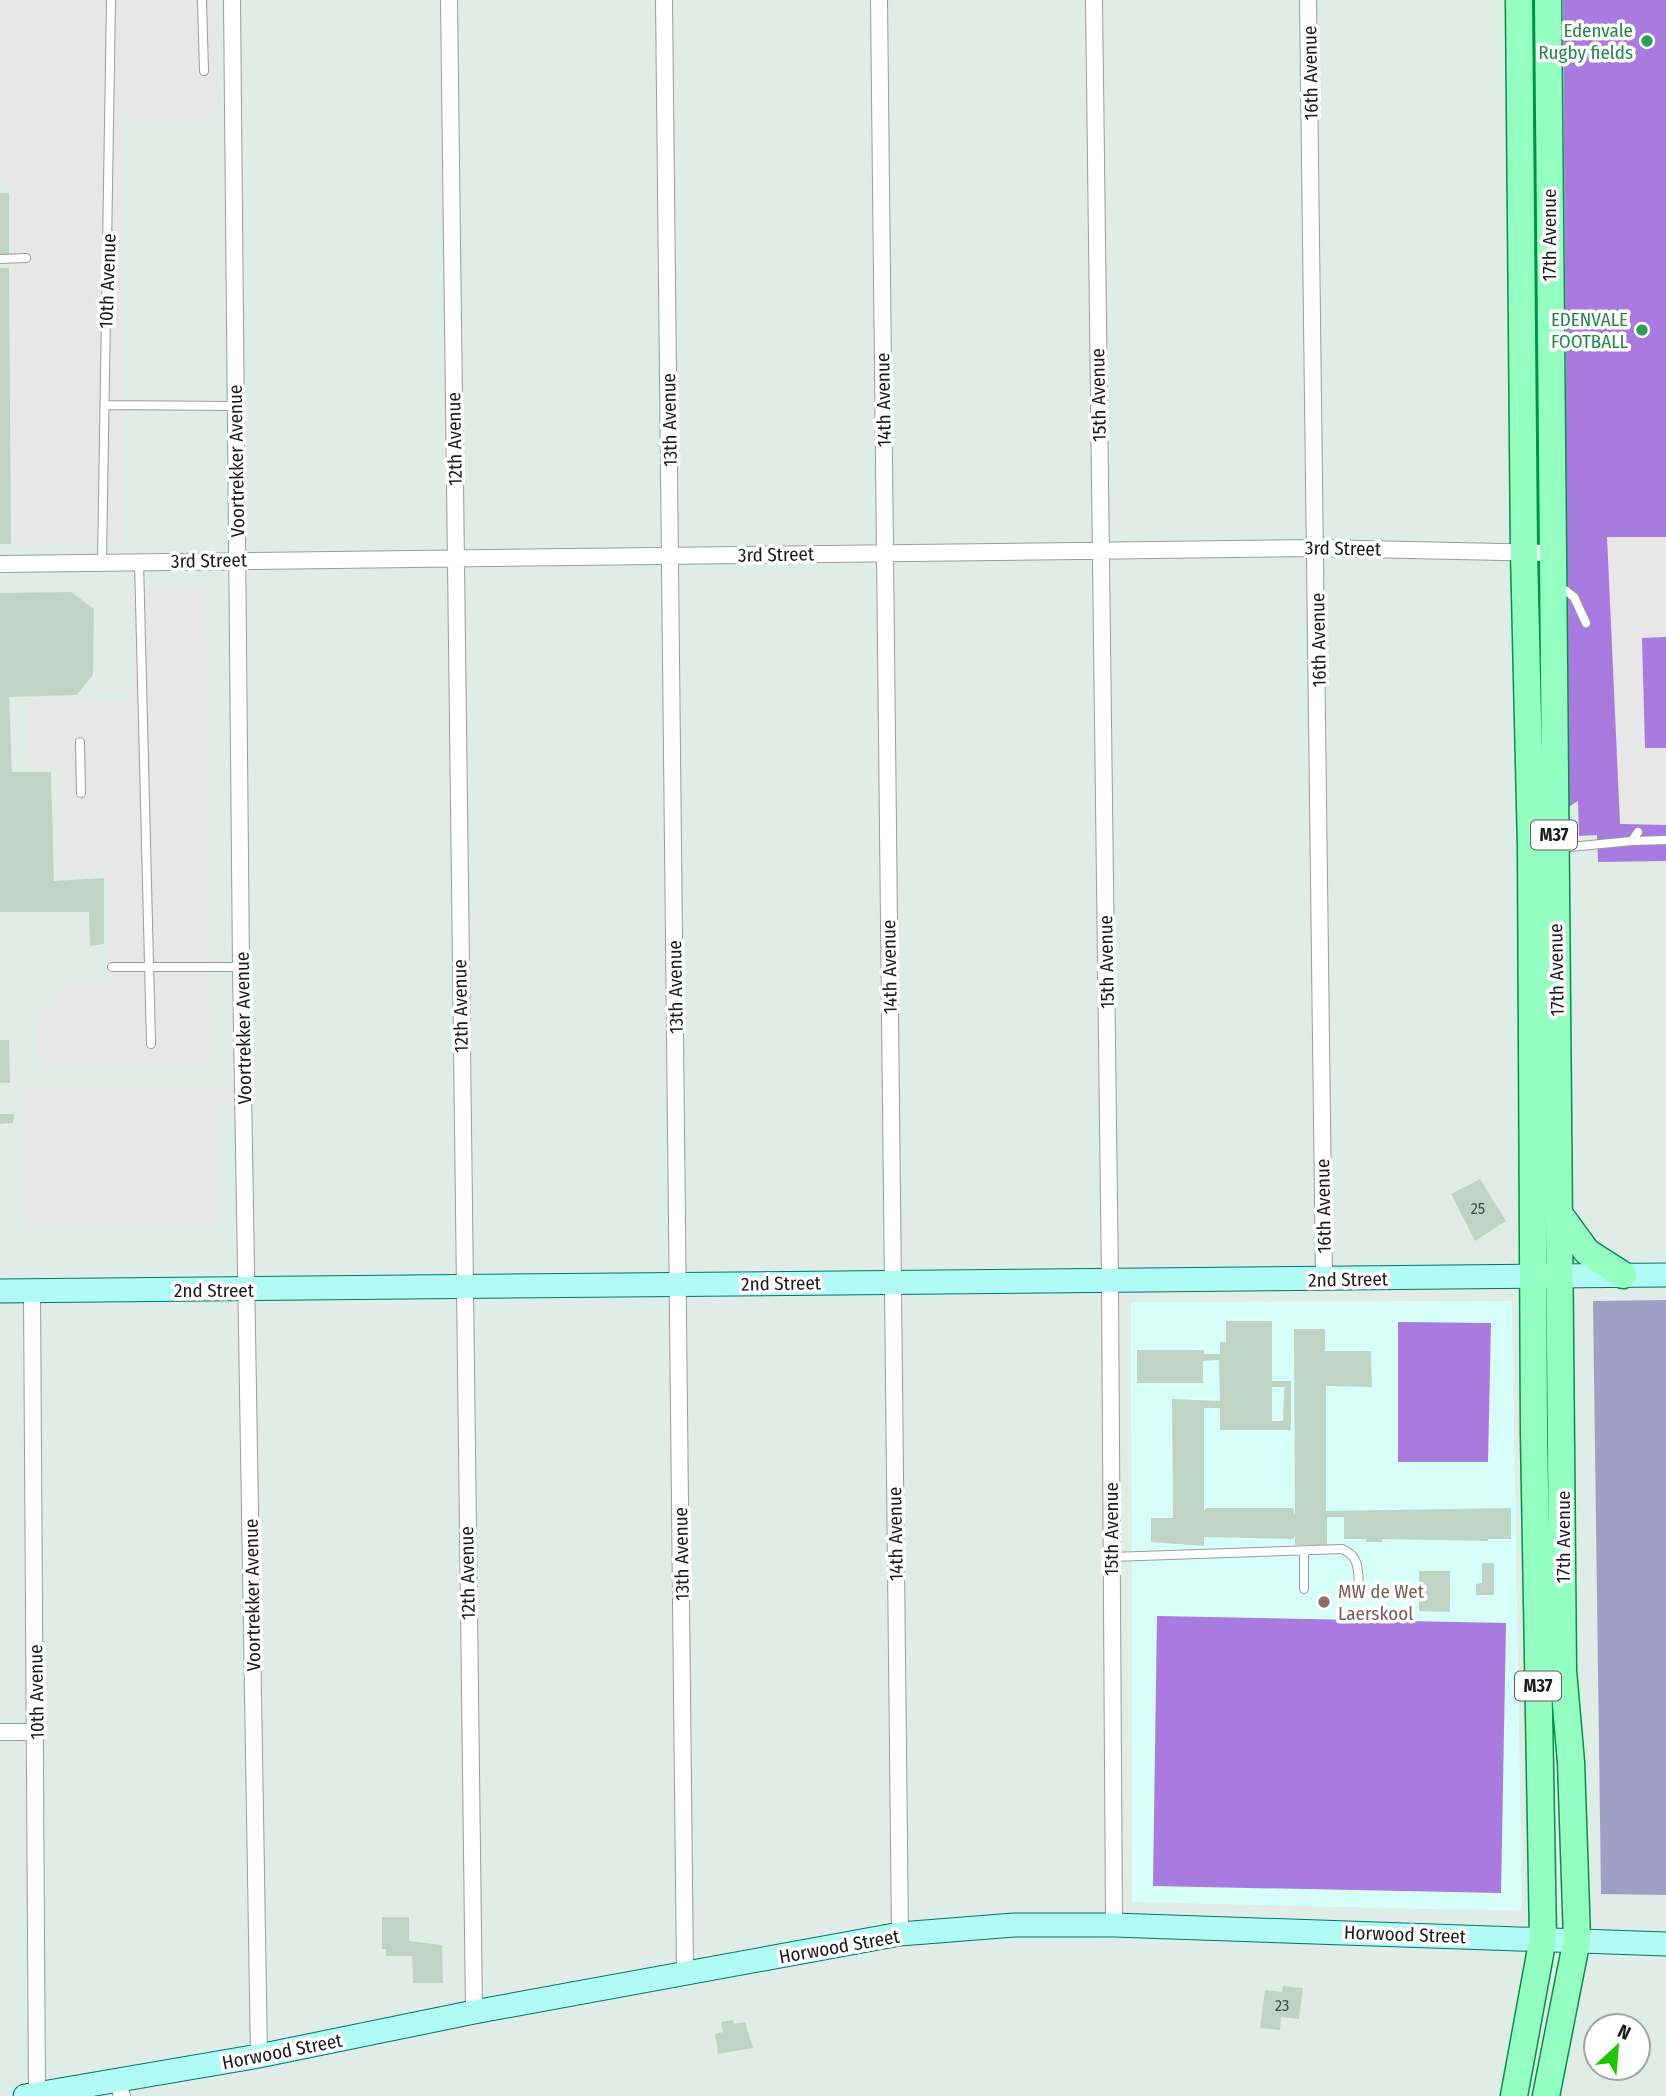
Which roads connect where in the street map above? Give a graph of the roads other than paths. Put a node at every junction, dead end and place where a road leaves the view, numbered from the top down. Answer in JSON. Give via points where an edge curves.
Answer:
{"nodes":[{"id":1,"x":111,"y":0,"type":"edge"},
{"id":2,"x":202,"y":0,"type":"edge"},
{"id":3,"x":232,"y":0,"type":"edge"},
{"id":4,"x":449,"y":0,"type":"edge"},
{"id":5,"x":664,"y":0,"type":"edge"},
{"id":6,"x":879,"y":0,"type":"edge"},
{"id":7,"x":1094,"y":0,"type":"edge"},
{"id":8,"x":1308,"y":0,"type":"edge"},
{"id":9,"x":1519,"y":0,"type":"edge"},
{"id":10,"x":1548,"y":0,"type":"edge"},
{"id":11,"x":204,"y":71,"type":"dead end"},
{"id":12,"x":26,"y":258,"type":"dead end"},
{"id":13,"x":0,"y":259,"type":"edge"},
{"id":14,"x":105,"y":405,"type":"junction"},
{"id":15,"x":236,"y":406,"type":"junction"},
{"id":16,"x":1317,"y":548,"type":"junction"},
{"id":17,"x":1100,"y":551,"type":"junction"},
{"id":18,"x":1524,"y":552,"type":"junction"},
{"id":19,"x":885,"y":553,"type":"junction"},
{"id":20,"x":1552,"y":553,"type":"junction"},
{"id":21,"x":670,"y":556,"type":"junction"},
{"id":22,"x":237,"y":559,"type":"junction"},
{"id":23,"x":455,"y":559,"type":"junction"},
{"id":24,"x":139,"y":561,"type":"junction"},
{"id":25,"x":102,"y":562,"type":"junction"},
{"id":26,"x":0,"y":564,"type":"edge"},
{"id":27,"x":1553,"y":582,"type":"junction"},
{"id":28,"x":1586,"y":623,"type":"dead end"},
{"id":29,"x":80,"y":742,"type":"dead end"},
{"id":30,"x":81,"y":793,"type":"dead end"},
{"id":31,"x":1638,"y":832,"type":"dead end"},
{"id":32,"x":1666,"y":840,"type":"edge"},
{"id":33,"x":1632,"y":841,"type":"junction"},
{"id":34,"x":1542,"y":848,"type":"junction"},
{"id":35,"x":147,"y":966,"type":"junction"},
{"id":36,"x":112,"y":967,"type":"dead end"},
{"id":37,"x":241,"y":967,"type":"junction"},
{"id":38,"x":151,"y":1044,"type":"dead end"},
{"id":39,"x":1560,"y":1215,"type":"junction"},
{"id":40,"x":1623,"y":1275,"type":"junction"},
{"id":41,"x":1666,"y":1275,"type":"edge"},
{"id":42,"x":1561,"y":1276,"type":"junction"},
{"id":43,"x":1534,"y":1277,"type":"junction"},
{"id":44,"x":1324,"y":1279,"type":"junction"},
{"id":45,"x":893,"y":1282,"type":"junction"},
{"id":46,"x":1110,"y":1282,"type":"junction"},
{"id":47,"x":678,"y":1285,"type":"junction"},
{"id":48,"x":463,"y":1288,"type":"junction"},
{"id":49,"x":247,"y":1289,"type":"junction"},
{"id":50,"x":0,"y":1291,"type":"edge"},
{"id":51,"x":32,"y":1291,"type":"junction"},
{"id":52,"x":1304,"y":1551,"type":"junction"},
{"id":53,"x":1111,"y":1557,"type":"junction"},
{"id":54,"x":1359,"y":1588,"type":"dead end"},
{"id":55,"x":1304,"y":1589,"type":"dead end"},
{"id":56,"x":0,"y":1732,"type":"edge"},
{"id":57,"x":37,"y":1732,"type":"junction"},
{"id":58,"x":1114,"y":1925,"type":"junction"},
{"id":59,"x":900,"y":1934,"type":"junction"},
{"id":60,"x":1543,"y":1938,"type":"junction"},
{"id":61,"x":1577,"y":1939,"type":"junction"},
{"id":62,"x":1666,"y":1944,"type":"edge"},
{"id":63,"x":685,"y":1975,"type":"junction"},
{"id":64,"x":474,"y":2012,"type":"junction"},
{"id":65,"x":259,"y":2056,"type":"junction"},
{"id":66,"x":120,"y":2089,"type":"edge"},
{"id":67,"x":31,"y":2095,"type":"edge"},
{"id":68,"x":1514,"y":2096,"type":"edge"},
{"id":69,"x":1546,"y":2096,"type":"edge"}],
"edges":[{"from":1,"to":14,"type":"lane","name":"10th Avenue"},
{"from":2,"to":11,"type":"lane"},
{"from":3,"to":15,"type":"street","name":"Voortrekker Avenue"},
{"from":4,"to":23,"type":"street","name":"12th Avenue"},
{"from":5,"to":21,"type":"street","name":"13th Avenue"},
{"from":6,"to":19,"type":"street","name":"14th Avenue"},
{"from":7,"to":17,"type":"street","name":"15th Avenue"},
{"from":8,"to":16,"type":"street","name":"16th Avenue"},
{"from":9,"to":18,"type":"main road","name":"17th Avenue","number":"M37"},
{"from":10,"to":20,"type":"main road","name":"17th Avenue","number":"M37"},
{"from":12,"to":13,"type":"lane"},
{"from":14,"to":15,"type":"lane"},
{"from":14,"to":25,"type":"lane","name":"10th Avenue"},
{"from":15,"to":22,"type":"street","name":"Voortrekker Avenue"},
{"from":16,"to":17,"type":"street","name":"3rd Street"},
{"from":16,"to":18,"type":"street","name":"3rd Street"},
{"from":16,"to":44,"type":"street","name":"16th Avenue"},
{"from":17,"to":19,"type":"street","name":"3rd Street"},
{"from":17,"to":46,"type":"street","name":"15th Avenue"},
{"from":18,"to":20,"type":"street","name":"3rd Street"},
{"from":18,"to":34,"type":"main road","name":"17th Avenue","number":"M37"},
{"from":19,"to":21,"type":"street","name":"3rd Street"},
{"from":19,"to":45,"type":"street","name":"14th Avenue"},
{"from":20,"to":27,"type":"main road","name":"17th Avenue","number":"M37"},
{"from":21,"to":23,"type":"street","name":"3rd Street"},
{"from":21,"to":47,"type":"street","name":"13th Avenue"},
{"from":22,"to":23,"type":"street","name":"3rd Street"},
{"from":22,"to":24,"type":"street","name":"3rd Street"},
{"from":22,"to":37,"type":"street","name":"Voortrekker Avenue"},
{"from":23,"to":48,"type":"street","name":"12th Avenue"},
{"from":24,"to":25,"type":"street","name":"3rd Street"},
{"from":24,"to":35,"type":"lane"},
{"from":25,"to":26,"type":"street","name":"3rd Street"},
{"from":27,"to":28,"type":"lane","via":[[1574,597]]},
{"from":27,"to":34,"type":"main road","name":"17th Avenue","number":"M37"},
{"from":29,"to":30,"type":"lane"},
{"from":31,"to":33,"type":"lane"},
{"from":32,"to":33,"type":"lane"},
{"from":33,"to":34,"type":"lane"},
{"from":34,"to":39,"type":"main road","name":"17th Avenue","number":"M37"},
{"from":34,"to":43,"type":"main road","name":"17th Avenue","number":"M37"},
{"from":35,"to":36,"type":"lane"},
{"from":35,"to":37,"type":"lane"},
{"from":35,"to":38,"type":"lane"},
{"from":37,"to":49,"type":"street","name":"Voortrekker Avenue"},
{"from":39,"to":40,"type":"main road","via":[[1587,1252]]},
{"from":39,"to":42,"type":"main road","name":"17th Avenue","number":"M37"},
{"from":40,"to":41,"type":"main road","name":"2nd Street"},
{"from":40,"to":42,"type":"main road","name":"2nd Street"},
{"from":42,"to":43,"type":"main road","name":"2nd Street"},
{"from":42,"to":61,"type":"main road","name":"17th Avenue","number":"M37","via":[[1563,1671]]},
{"from":43,"to":44,"type":"main road","name":"2nd Street"},
{"from":43,"to":60,"type":"main road","name":"17th Avenue","number":"M37"},
{"from":44,"to":46,"type":"main road","name":"2nd Street"},
{"from":45,"to":46,"type":"main road","name":"2nd Street"},
{"from":45,"to":47,"type":"main road","name":"2nd Street"},
{"from":45,"to":59,"type":"street","name":"14th Avenue"},
{"from":46,"to":53,"type":"street","name":"15th Avenue"},
{"from":47,"to":48,"type":"main road","name":"2nd Street"},
{"from":47,"to":63,"type":"street","name":"13th Avenue"},
{"from":48,"to":49,"type":"main road","name":"2nd Street"},
{"from":48,"to":64,"type":"street","name":"12th Avenue"},
{"from":49,"to":51,"type":"main road","name":"2nd Street"},
{"from":49,"to":65,"type":"street","name":"Voortrekker Avenue"},
{"from":50,"to":51,"type":"main road","name":"2nd Street"},
{"from":51,"to":57,"type":"street","name":"10th Avenue"},
{"from":52,"to":53,"type":"lane"},
{"from":52,"to":54,"type":"lane","via":[[1331,1548],[1350,1553],[1358,1562]]},
{"from":52,"to":55,"type":"lane"},
{"from":53,"to":58,"type":"street","name":"15th Avenue"},
{"from":56,"to":57,"type":"street"},
{"from":57,"to":67,"type":"street","name":"10th Avenue"},
{"from":58,"to":59,"type":"main road","name":"Horwood Street","via":[[1014,1925]]},
{"from":58,"to":60,"type":"main road","name":"Horwood Street"},
{"from":59,"to":63,"type":"main road","name":"Horwood Street"},
{"from":60,"to":61,"type":"main road","name":"Horwood Street"},
{"from":60,"to":68,"type":"main road","number":"M37"},
{"from":61,"to":62,"type":"main road","name":"Horwood Street"},
{"from":61,"to":69,"type":"main road","number":"M37"},
{"from":63,"to":64,"type":"main road","name":"Horwood Street"},
{"from":64,"to":65,"type":"main road","name":"Horwood Street"},
{"from":65,"to":66,"type":"main road","name":"Horwood Street"},
{"from":66,"to":67,"type":"main road","name":"Horwood Street"}]}
